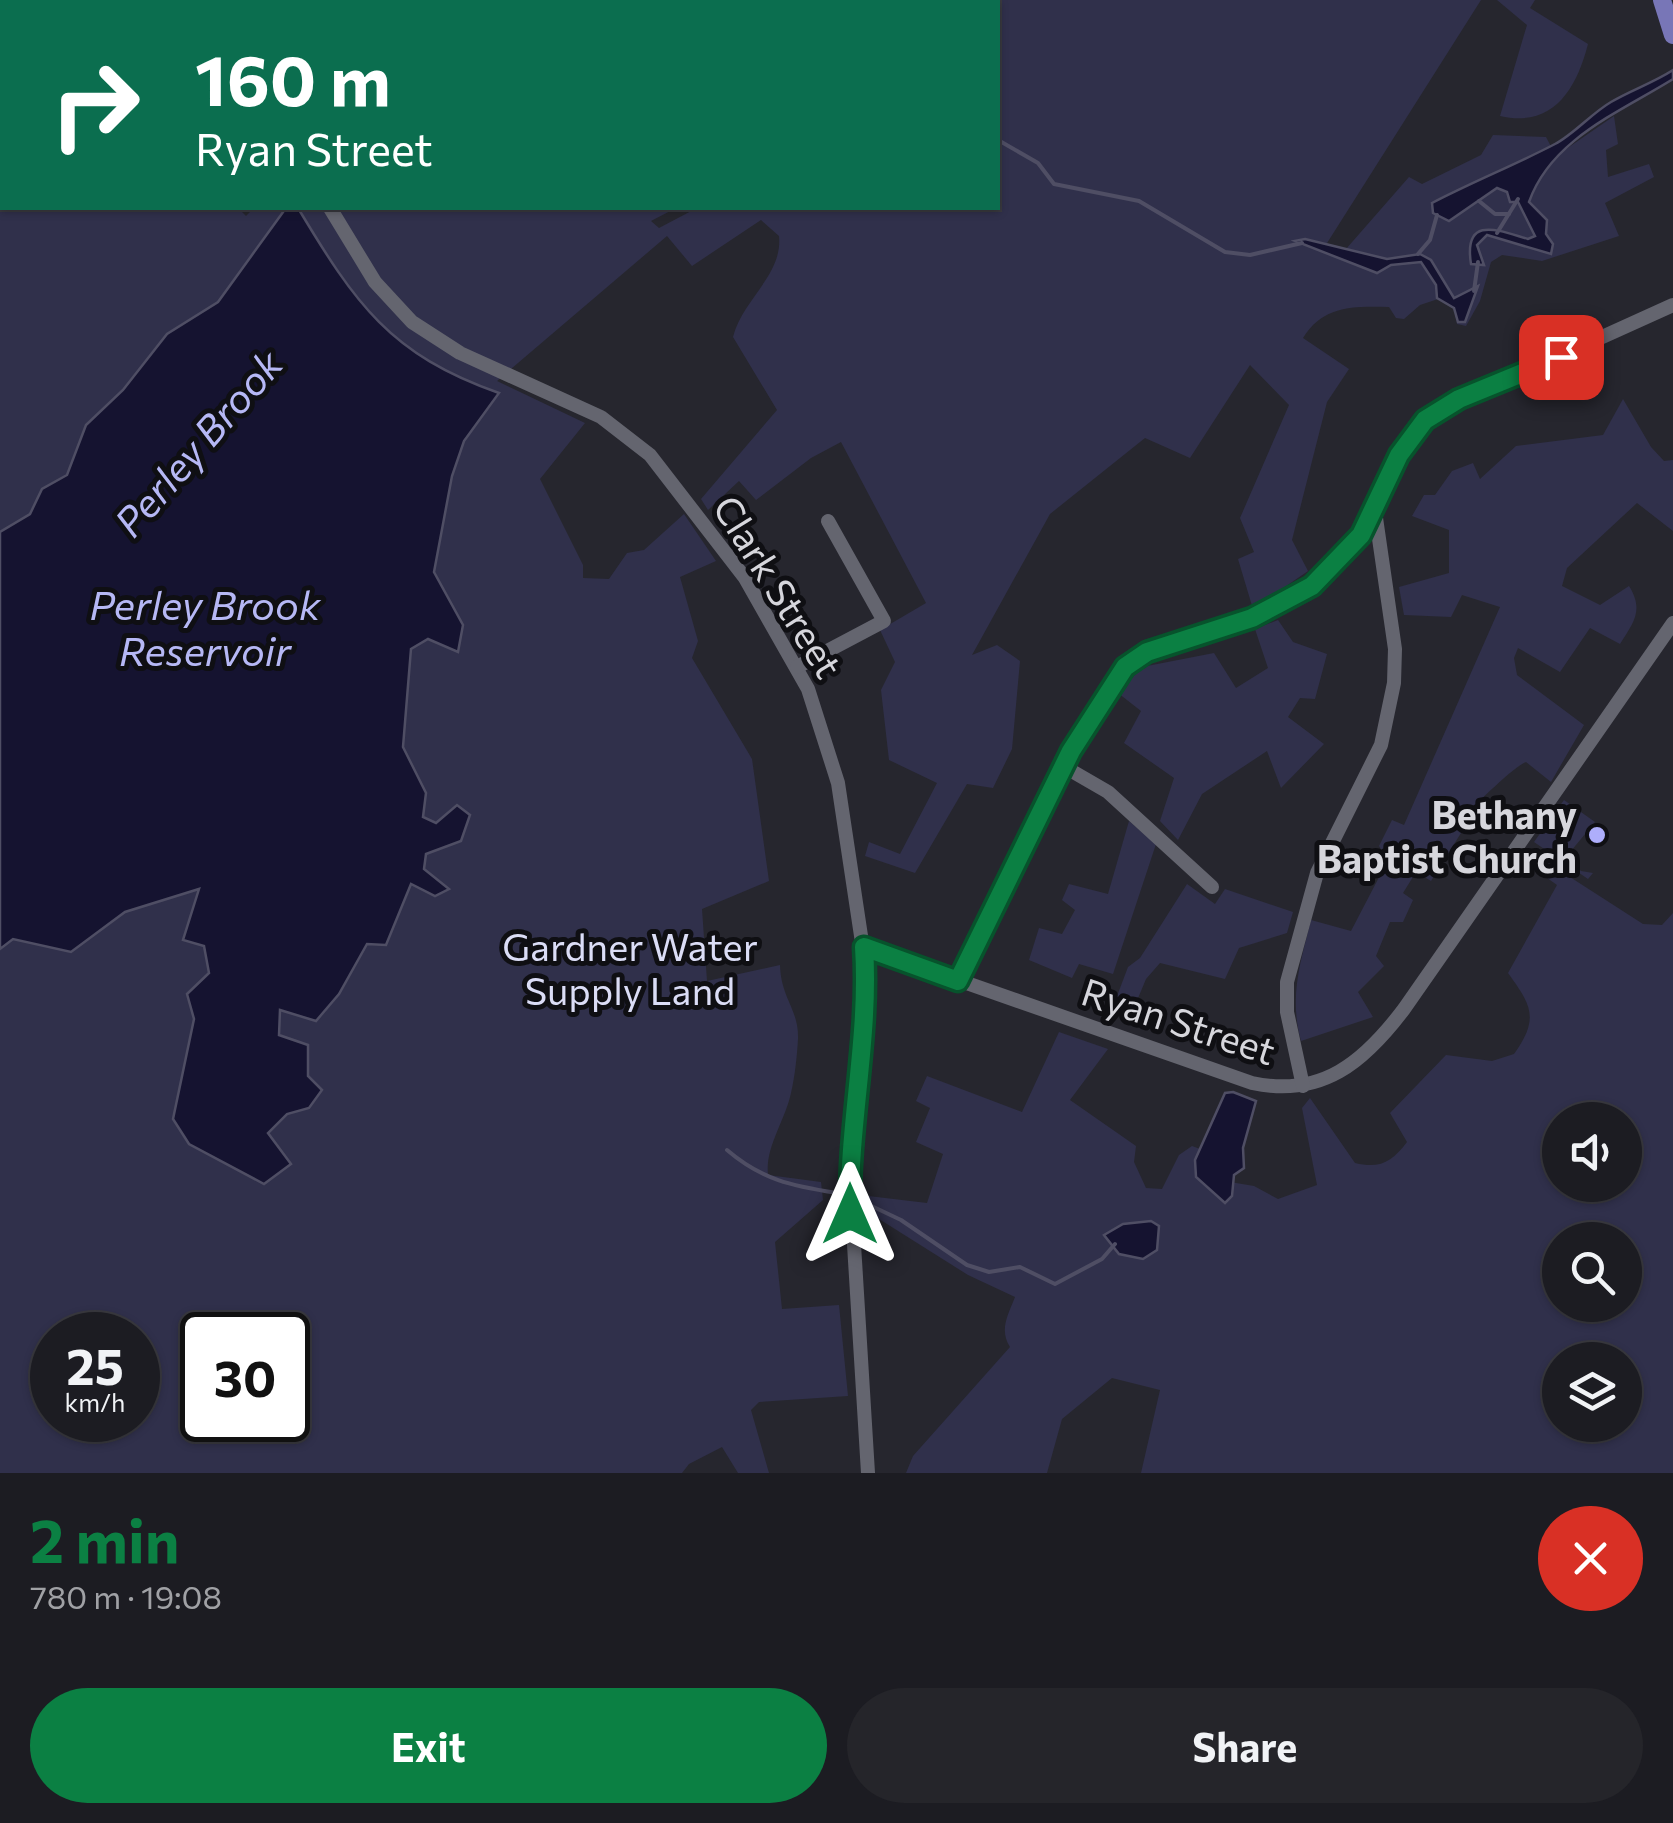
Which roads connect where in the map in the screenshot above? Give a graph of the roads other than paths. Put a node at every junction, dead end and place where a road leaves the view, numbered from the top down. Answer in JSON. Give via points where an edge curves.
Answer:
{"nodes":[{"id":1,"x":1662,"y":0,"type":"edge"},
{"id":2,"x":1673,"y":34,"type":"edge"},
{"id":3,"x":331,"y":210,"type":"edge"},
{"id":4,"x":1673,"y":305,"type":"edge"},
{"id":5,"x":1375,"y":511,"type":"junction"},
{"id":6,"x":828,"y":521,"type":"dead end"},
{"id":7,"x":1673,"y":623,"type":"edge"},
{"id":8,"x":797,"y":667,"type":"junction"},
{"id":9,"x":1064,"y":766,"type":"junction"},
{"id":10,"x":1212,"y":887,"type":"dead end"},
{"id":11,"x":864,"y":947,"type":"junction"},
{"id":12,"x":958,"y":981,"type":"junction"},
{"id":13,"x":1303,"y":1086,"type":"junction"},
{"id":14,"x":868,"y":1473,"type":"edge"}],
"edges":[{"from":1,"to":2,"type":"main road"},
{"from":3,"to":8,"type":"street","name":"Clark Street","via":[[375,282],[412,322],[451,348],[601,417],[642,447],[744,578]]},
{"from":4,"to":5,"type":"street","via":[[1432,414],[1403,448]]},
{"from":5,"to":9,"type":"street","via":[[1339,562],[1301,592],[1241,623],[1130,662]]},
{"from":5,"to":13,"type":"street","via":[[1395,650],[1392,700],[1378,750],[1317,873],[1287,982],[1286,1012]]},
{"from":6,"to":8,"type":"street","via":[[884,622]]},
{"from":7,"to":13,"type":"street","name":"Ryan Street","via":[[1391,1027],[1346,1070]]},
{"from":8,"to":11,"type":"street","name":"Clark Street","via":[[832,756]]},
{"from":9,"to":10,"type":"street","via":[[1108,792]]},
{"from":9,"to":12,"type":"street"},
{"from":11,"to":12,"type":"street","name":"Ryan Street"},
{"from":11,"to":14,"type":"street","name":"Clark Street","via":[[866,1014],[850,1179]]},
{"from":12,"to":13,"type":"street","name":"Ryan Street","via":[[1252,1083]]}]}
